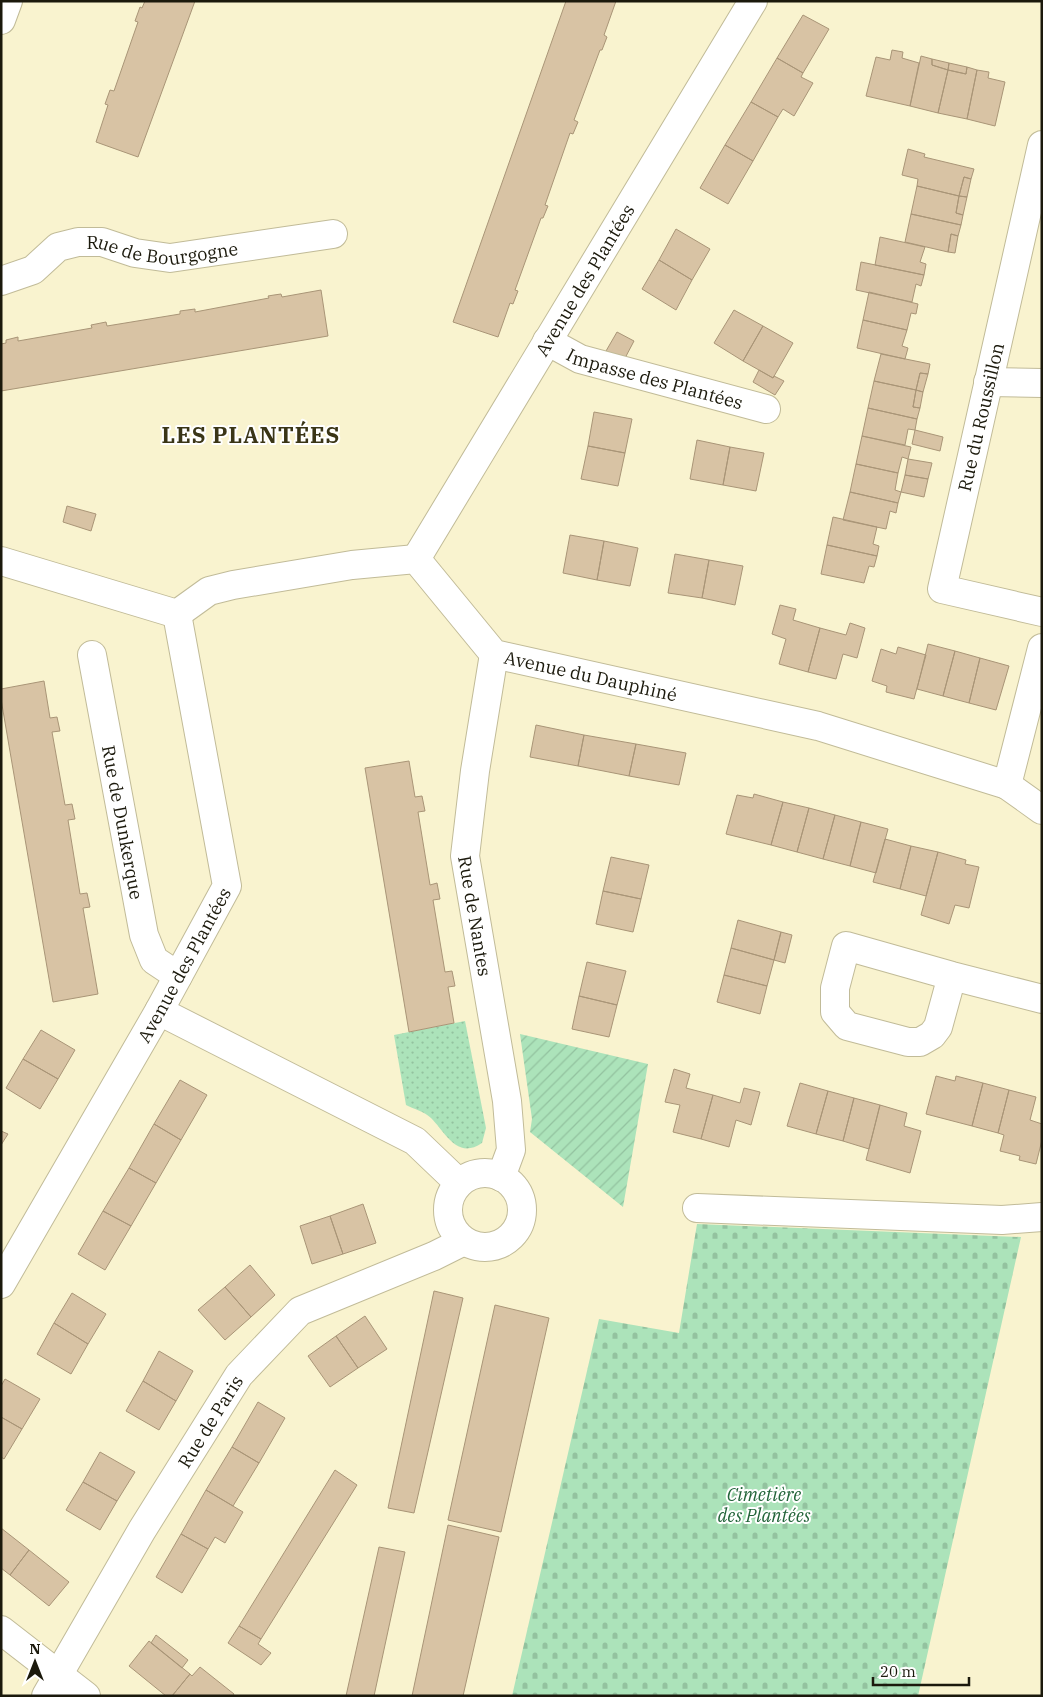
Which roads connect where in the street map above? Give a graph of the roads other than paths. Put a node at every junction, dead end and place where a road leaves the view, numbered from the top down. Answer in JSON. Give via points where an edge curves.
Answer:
{"nodes":[{"id":1,"x":8,"y":1,"type":"edge"},
{"id":2,"x":752,"y":1,"type":"edge"},
{"id":3,"x":1,"y":20,"type":"edge"},
{"id":4,"x":1042,"y":145,"type":"edge"},
{"id":5,"x":333,"y":234,"type":"dead end"},
{"id":6,"x":1,"y":281,"type":"edge"},
{"id":7,"x":547,"y":341,"type":"junction"},
{"id":8,"x":988,"y":382,"type":"junction"},
{"id":9,"x":1042,"y":383,"type":"edge"},
{"id":10,"x":766,"y":409,"type":"dead end"},
{"id":11,"x":416,"y":559,"type":"junction"},
{"id":12,"x":1,"y":561,"type":"edge"},
{"id":13,"x":1042,"y":612,"type":"edge"},
{"id":14,"x":177,"y":614,"type":"junction"},
{"id":15,"x":1042,"y":648,"type":"edge"},
{"id":16,"x":494,"y":654,"type":"junction"},
{"id":17,"x":92,"y":655,"type":"dead end"},
{"id":18,"x":1007,"y":785,"type":"junction"},
{"id":19,"x":1042,"y":810,"type":"edge"},
{"id":20,"x":178,"y":976,"type":"junction"},
{"id":21,"x":952,"y":976,"type":"junction"},
{"id":22,"x":1042,"y":999,"type":"edge"},
{"id":23,"x":159,"y":1011,"type":"junction"},
{"id":24,"x":502,"y":1177,"type":"junction"},
{"id":25,"x":459,"y":1183,"type":"junction"},
{"id":26,"x":697,"y":1208,"type":"dead end"},
{"id":27,"x":1042,"y":1217,"type":"edge"},
{"id":28,"x":464,"y":1242,"type":"junction"},
{"id":29,"x":5,"y":1270,"type":"edge"},
{"id":30,"x":1,"y":1630,"type":"edge"},
{"id":31,"x":52,"y":1685,"type":"edge"},
{"id":32,"x":86,"y":1696,"type":"edge"}],
"edges":[{"from":1,"to":3,"type":"street"},
{"from":2,"to":7,"type":"street","name":"Avenue des Plantées"},
{"from":4,"to":8,"type":"street","name":"Rue du Roussillon"},
{"from":5,"to":6,"type":"street","name":"Rue de Bourgogne","via":[[170,258],[135,253],[102,242],[78,242],[58,247],[33,270]]},
{"from":7,"to":10,"type":"street","name":"Impasse des Plantées","via":[[580,359]]},
{"from":7,"to":11,"type":"street","name":"Avenue des Plantées"},
{"from":8,"to":9,"type":"street"},
{"from":8,"to":13,"type":"street","name":"Rue du Roussillon","via":[[942,589]]},
{"from":11,"to":14,"type":"street","via":[[352,565],[233,585],[208,592]]},
{"from":11,"to":16,"type":"street","name":"Avenue du Dauphiné"},
{"from":12,"to":14,"type":"street"},
{"from":14,"to":20,"type":"street","name":"Avenue des Plantées","via":[[226,886]]},
{"from":15,"to":18,"type":"street"},
{"from":16,"to":18,"type":"street","name":"Avenue du Dauphiné","via":[[818,726]]},
{"from":16,"to":24,"type":"street","name":"Rue de Nantes","via":[[465,856],[507,1100],[511,1150]]},
{"from":17,"to":20,"type":"street","name":"Rue de Dunkerque","via":[[144,936],[154,960]]},
{"from":18,"to":19,"type":"street","name":"Avenue du Dauphiné"},
{"from":20,"to":23,"type":"street","name":"Avenue des Plantées"},
{"from":21,"to":21,"type":"street","via":[[846,946],[835,988],[835,1012],[847,1026],[908,1042],[920,1042],[938,1027]]},
{"from":21,"to":22,"type":"street"},
{"from":23,"to":25,"type":"street","via":[[415,1141]]},
{"from":23,"to":29,"type":"street","name":"Avenue des Plantées"},
{"from":24,"to":25,"type":"street","via":[[489,1173],[473,1174]]},
{"from":24,"to":28,"type":"street","via":[[521,1200],[522,1217],[515,1232],[498,1245],[482,1247]]},
{"from":25,"to":28,"type":"street","via":[[449,1198],[447,1210],[454,1231]]},
{"from":26,"to":27,"type":"street","via":[[1002,1220]]},
{"from":28,"to":31,"type":"street","name":"Rue de Paris","via":[[300,1311],[239,1375],[142,1530]]},
{"from":30,"to":31,"type":"street"},
{"from":31,"to":32,"type":"street"}]}
